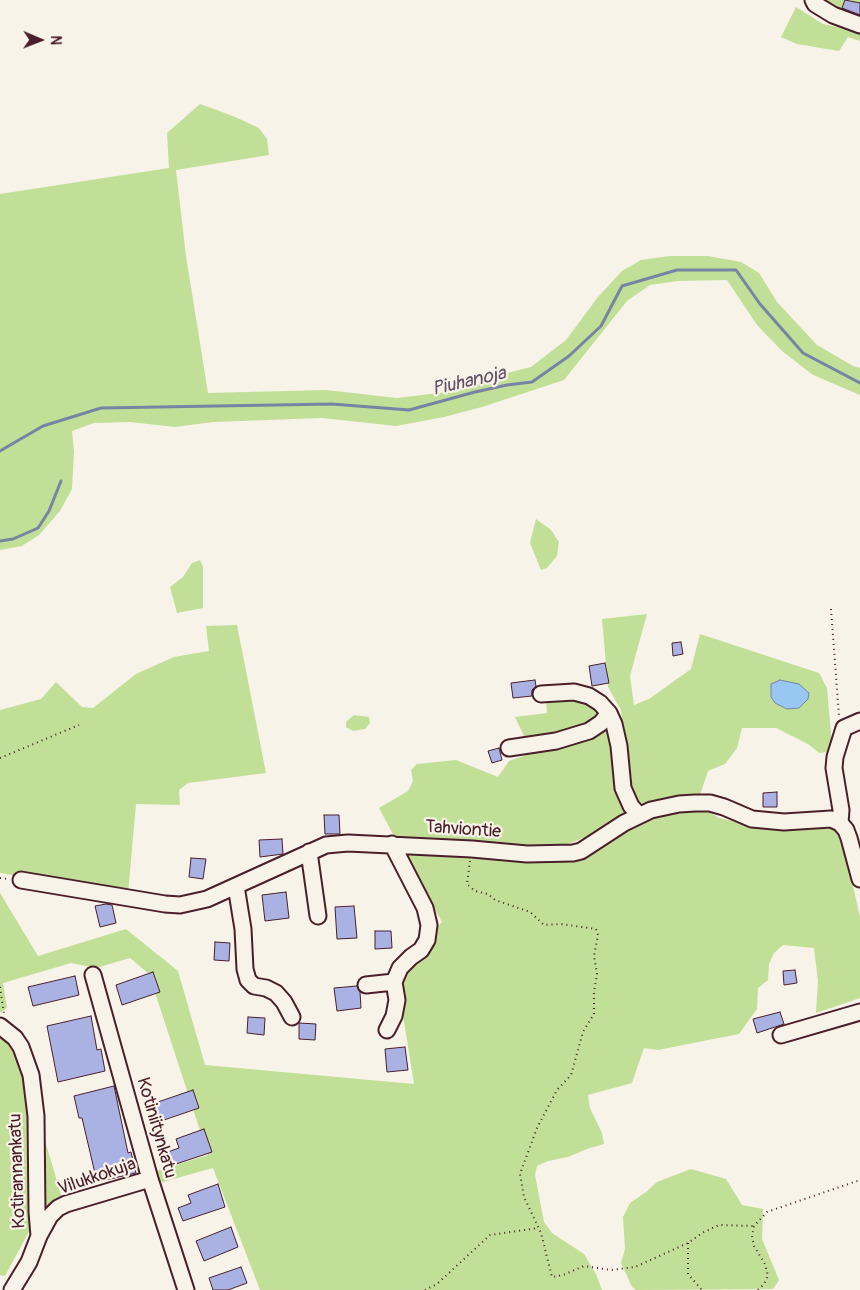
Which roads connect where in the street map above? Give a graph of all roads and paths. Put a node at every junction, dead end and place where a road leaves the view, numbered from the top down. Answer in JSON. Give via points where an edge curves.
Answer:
{"nodes":[{"id":1,"x":812,"y":0,"type":"edge"},
{"id":2,"x":860,"y":25,"type":"edge"},
{"id":3,"x":831,"y":609,"type":"dead end"},
{"id":4,"x":541,"y":694,"type":"dead end"},
{"id":5,"x":609,"y":713,"type":"junction"},
{"id":6,"x":860,"y":721,"type":"edge"},
{"id":7,"x":79,"y":725,"type":"dead end"},
{"id":8,"x":844,"y":728,"type":"junction"},
{"id":9,"x":509,"y":748,"type":"dead end"},
{"id":10,"x":0,"y":758,"type":"edge"},
{"id":11,"x":640,"y":815,"type":"junction"},
{"id":12,"x":840,"y":823,"type":"junction"},
{"id":13,"x":392,"y":844,"type":"junction"},
{"id":14,"x":472,"y":849,"type":"junction"},
{"id":15,"x":309,"y":852,"type":"junction"},
{"id":16,"x":860,"y":879,"type":"edge"},
{"id":17,"x":21,"y":880,"type":"dead end"},
{"id":18,"x":236,"y":886,"type":"junction"},
{"id":19,"x":318,"y":916,"type":"dead end"},
{"id":20,"x":93,"y":975,"type":"dead end"},
{"id":21,"x":394,"y":982,"type":"junction"},
{"id":22,"x":366,"y":985,"type":"dead end"},
{"id":23,"x":0,"y":987,"type":"edge"},
{"id":24,"x":860,"y":1012,"type":"edge"},
{"id":25,"x":292,"y":1017,"type":"dead end"},
{"id":26,"x":3,"y":1028,"type":"edge"},
{"id":27,"x":387,"y":1030,"type":"dead end"},
{"id":28,"x":781,"y":1035,"type":"dead end"},
{"id":29,"x":150,"y":1178,"type":"junction"},
{"id":30,"x":860,"y":1180,"type":"edge"},
{"id":31,"x":754,"y":1226,"type":"junction"},
{"id":32,"x":538,"y":1228,"type":"junction"},
{"id":33,"x":39,"y":1236,"type":"junction"},
{"id":34,"x":688,"y":1243,"type":"junction"},
{"id":35,"x":183,"y":1289,"type":"edge"},
{"id":36,"x":12,"y":1290,"type":"edge"},
{"id":37,"x":425,"y":1290,"type":"edge"},
{"id":38,"x":702,"y":1290,"type":"edge"},
{"id":39,"x":758,"y":1290,"type":"edge"}],
"edges":[{"from":1,"to":2,"type":"street","via":[[833,15]]},
{"from":3,"to":8,"type":"path","via":[[839,724]]},
{"from":4,"to":5,"type":"street","via":[[574,692],[589,696]]},
{"from":5,"to":9,"type":"street","via":[[589,731],[556,741]]},
{"from":5,"to":11,"type":"street","via":[[619,746],[623,788],[631,806]]},
{"from":6,"to":8,"type":"street"},
{"from":7,"to":10,"type":"path"},
{"from":8,"to":12,"type":"street","via":[[834,768]]},
{"from":11,"to":12,"type":"street","name":"Tahviontie","via":[[664,806],[710,803],[752,819],[784,822],[831,819]]},
{"from":11,"to":14,"type":"street","name":"Tahviontie","via":[[573,853],[527,854]]},
{"from":12,"to":16,"type":"street","via":[[849,838]]},
{"from":13,"to":14,"type":"street","name":"Tahviontie"},
{"from":13,"to":15,"type":"street","name":"Tahviontie","via":[[337,843]]},
{"from":13,"to":21,"type":"street","via":[[425,908],[429,925],[427,940],[421,950],[400,968]]},
{"from":14,"to":32,"type":"path","via":[[467,884],[475,890],[530,912],[544,925],[596,929],[598,935],[594,956],[597,974],[594,1014],[583,1032],[571,1075],[557,1090],[536,1128],[520,1174],[524,1196]]},
{"from":15,"to":18,"type":"street","name":"Tahviontie"},
{"from":15,"to":19,"type":"street"},
{"from":17,"to":18,"type":"street","name":"Tahviontie","via":[[180,905],[207,899]]},
{"from":18,"to":25,"type":"street","via":[[243,929],[244,970],[248,980],[254,986],[276,993]]},
{"from":20,"to":29,"type":"street","name":"Kotiniitynkatu"},
{"from":21,"to":22,"type":"street"},
{"from":21,"to":27,"type":"street","via":[[397,1000]]},
{"from":23,"to":26,"type":"path"},
{"from":24,"to":28,"type":"street"},
{"from":26,"to":33,"type":"street","name":"Kotirannankatu","via":[[21,1047],[31,1076],[36,1116]]},
{"from":29,"to":33,"type":"street","name":"Vilukkokuja","via":[[58,1208]]},
{"from":29,"to":35,"type":"street","name":"Kotiniitynkatu"},
{"from":30,"to":31,"type":"path","via":[[767,1212]]},
{"from":31,"to":34,"type":"path","via":[[719,1225]]},
{"from":31,"to":39,"type":"path","via":[[754,1246],[768,1276]]},
{"from":32,"to":34,"type":"path","via":[[552,1277],[584,1266],[611,1270],[635,1267]]},
{"from":32,"to":37,"type":"path","via":[[490,1235],[437,1284]]},
{"from":33,"to":36,"type":"street","name":"Kotirannankatu","via":[[29,1262]]},
{"from":34,"to":38,"type":"path","via":[[688,1274]]}]}
